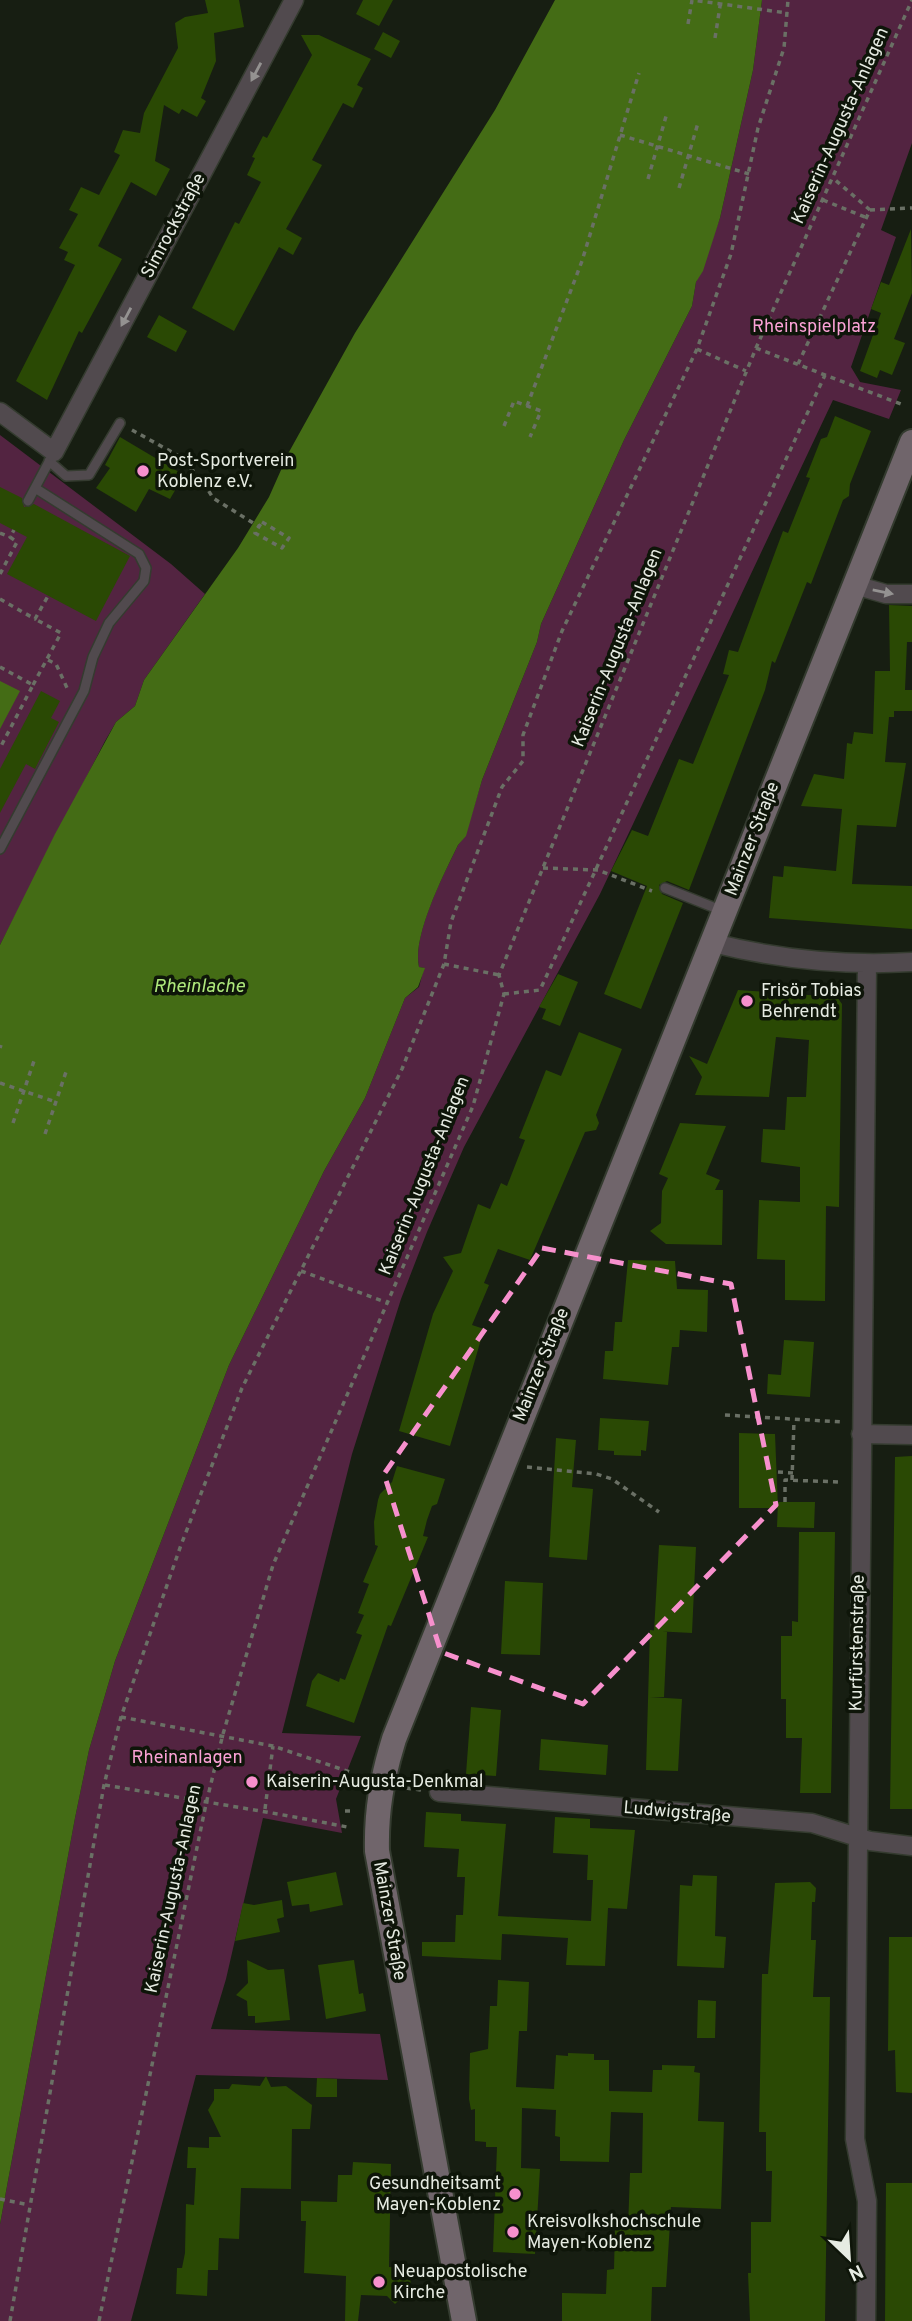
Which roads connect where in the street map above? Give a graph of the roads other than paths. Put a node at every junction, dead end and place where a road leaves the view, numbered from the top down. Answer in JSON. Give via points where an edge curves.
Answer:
{"nodes":[{"id":1,"x":291,"y":6,"type":"edge"},
{"id":2,"x":0,"y":412,"type":"edge"},
{"id":3,"x":120,"y":424,"type":"dead end"},
{"id":4,"x":912,"y":442,"type":"edge"},
{"id":5,"x":51,"y":457,"type":"junction"},
{"id":6,"x":34,"y":488,"type":"junction"},
{"id":7,"x":27,"y":501,"type":"dead end"},
{"id":8,"x":855,"y":584,"type":"junction"},
{"id":9,"x":912,"y":594,"type":"edge"},
{"id":10,"x":0,"y":849,"type":"edge"},
{"id":11,"x":665,"y":888,"type":"dead end"},
{"id":12,"x":725,"y":911,"type":"junction"},
{"id":13,"x":713,"y":943,"type":"junction"},
{"id":14,"x":912,"y":962,"type":"edge"},
{"id":15,"x":867,"y":965,"type":"junction"},
{"id":16,"x":860,"y":1434,"type":"junction"},
{"id":17,"x":912,"y":1435,"type":"edge"},
{"id":18,"x":439,"y":1792,"type":"dead end"},
{"id":19,"x":856,"y":1837,"type":"junction"},
{"id":20,"x":912,"y":1846,"type":"edge"},
{"id":21,"x":464,"y":2321,"type":"edge"},
{"id":22,"x":866,"y":2321,"type":"edge"}],
"edges":[{"from":1,"to":5,"type":"street","name":"Simrockstraße","one_way":true},
{"from":2,"to":5,"type":"street"},
{"from":3,"to":5,"type":"lane","via":[[89,475],[66,476]]},
{"from":4,"to":8,"type":"street","name":"Mainzer Straße"},
{"from":5,"to":6,"type":"lane"},
{"from":6,"to":7,"type":"lane"},
{"from":6,"to":10,"type":"lane","via":[[139,554],[146,568],[144,581],[109,623],[93,657],[85,691]]},
{"from":8,"to":9,"type":"street","one_way":true,"via":[[886,594]]},
{"from":8,"to":12,"type":"street","name":"Mainzer Straße"},
{"from":11,"to":12,"type":"lane"},
{"from":12,"to":13,"type":"street","name":"Mainzer Straße"},
{"from":13,"to":15,"type":"street","via":[[750,952]]},
{"from":13,"to":21,"type":"street","name":"Mainzer Straße","via":[[502,1463],[381,1779],[377,1852]]},
{"from":14,"to":15,"type":"street"},
{"from":15,"to":16,"type":"street","name":"Kurfürstenstraße"},
{"from":16,"to":17,"type":"street"},
{"from":16,"to":19,"type":"street","name":"Kurfürstenstraße"},
{"from":18,"to":19,"type":"street","name":"Ludwigstraße","via":[[812,1823]]},
{"from":19,"to":20,"type":"street","name":"Ludwigstraße"},
{"from":19,"to":22,"type":"street","name":"Kurfürstenstraße","via":[[855,2139],[867,2201]]}]}
